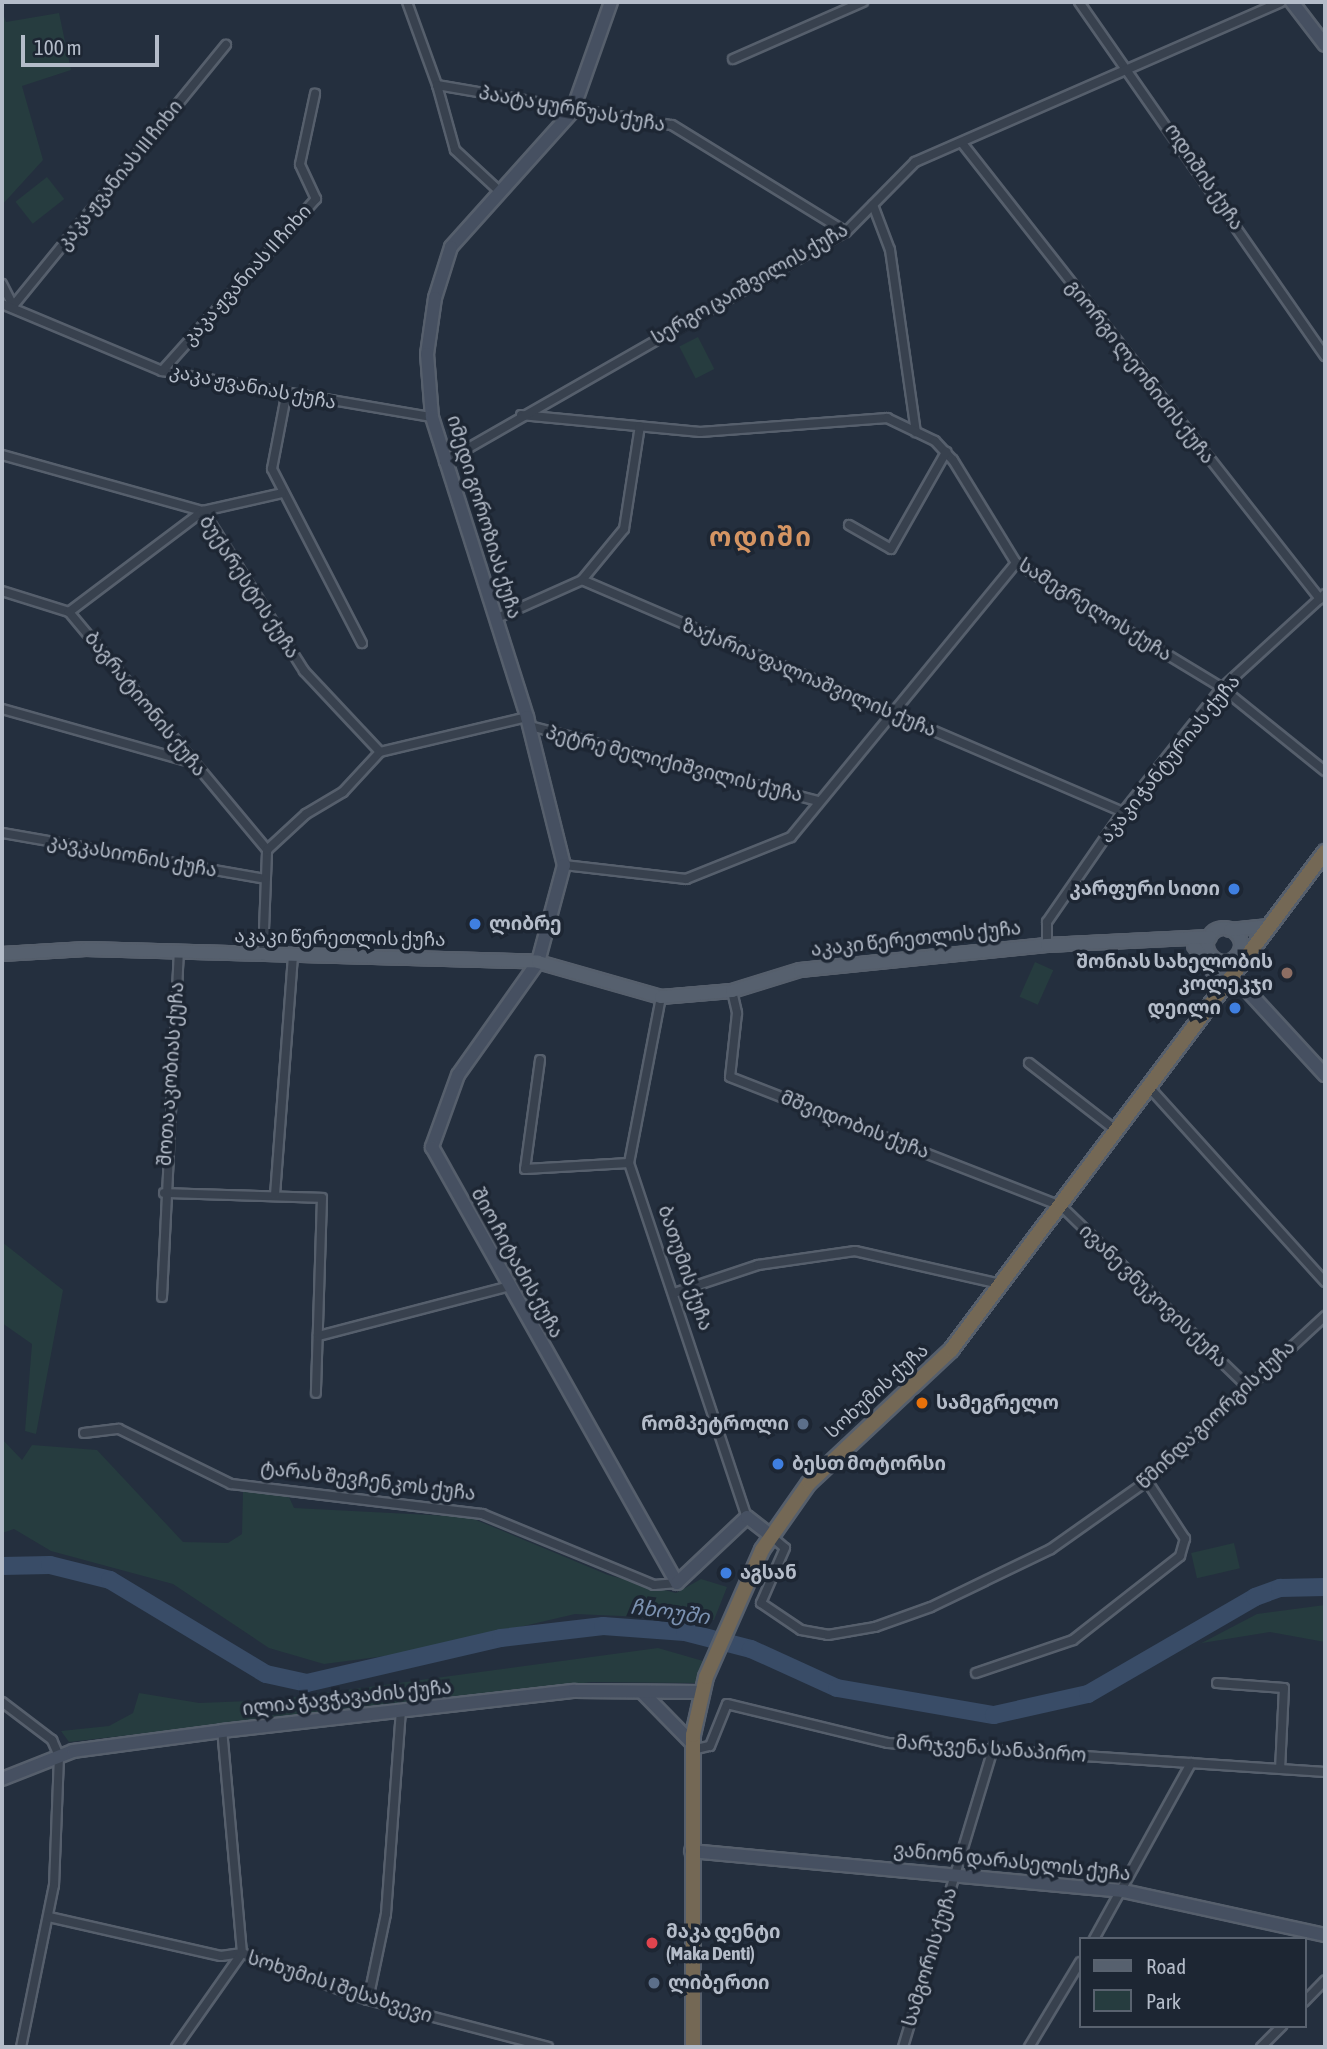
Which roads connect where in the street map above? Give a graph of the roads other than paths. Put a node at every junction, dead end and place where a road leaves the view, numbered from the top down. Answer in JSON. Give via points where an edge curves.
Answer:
{"nodes":[{"id":1,"x":407,"y":2,"type":"edge"},
{"id":2,"x":611,"y":2,"type":"edge"},
{"id":3,"x":863,"y":2,"type":"edge"},
{"id":4,"x":1079,"y":2,"type":"edge"},
{"id":5,"x":1281,"y":2,"type":"edge"},
{"id":6,"x":1292,"y":2,"type":"edge"},
{"id":7,"x":226,"y":45,"type":"dead end"},
{"id":8,"x":1325,"y":45,"type":"edge"},
{"id":9,"x":733,"y":59,"type":"dead end"},
{"id":10,"x":1132,"y":71,"type":"junction"},
{"id":11,"x":437,"y":85,"type":"junction"},
{"id":12,"x":315,"y":94,"type":"dead end"},
{"id":13,"x":572,"y":112,"type":"junction"},
{"id":14,"x":962,"y":143,"type":"junction"},
{"id":15,"x":497,"y":189,"type":"junction"},
{"id":16,"x":873,"y":205,"type":"junction"},
{"id":17,"x":846,"y":232,"type":"junction"},
{"id":18,"x":2,"y":284,"type":"edge"},
{"id":19,"x":2,"y":304,"type":"edge"},
{"id":20,"x":13,"y":306,"type":"junction"},
{"id":21,"x":1325,"y":356,"type":"edge"},
{"id":22,"x":162,"y":371,"type":"junction"},
{"id":23,"x":286,"y":396,"type":"junction"},
{"id":24,"x":521,"y":415,"type":"junction"},
{"id":25,"x":432,"y":417,"type":"junction"},
{"id":26,"x":640,"y":426,"type":"junction"},
{"id":27,"x":916,"y":432,"type":"junction"},
{"id":28,"x":946,"y":452,"type":"junction"},
{"id":29,"x":2,"y":454,"type":"edge"},
{"id":30,"x":444,"y":462,"type":"junction"},
{"id":31,"x":282,"y":493,"type":"junction"},
{"id":32,"x":203,"y":512,"type":"junction"},
{"id":33,"x":849,"y":525,"type":"dead end"},
{"id":34,"x":1016,"y":563,"type":"junction"},
{"id":35,"x":582,"y":580,"type":"junction"},
{"id":36,"x":2,"y":591,"type":"edge"},
{"id":37,"x":1323,"y":597,"type":"edge"},
{"id":38,"x":69,"y":612,"type":"junction"},
{"id":39,"x":495,"y":619,"type":"junction"},
{"id":40,"x":362,"y":643,"type":"dead end"},
{"id":41,"x":1222,"y":688,"type":"junction"},
{"id":42,"x":2,"y":709,"type":"edge"},
{"id":43,"x":888,"y":713,"type":"junction"},
{"id":44,"x":528,"y":722,"type":"junction"},
{"id":45,"x":380,"y":752,"type":"junction"},
{"id":46,"x":191,"y":762,"type":"junction"},
{"id":47,"x":1325,"y":771,"type":"edge"},
{"id":48,"x":818,"y":801,"type":"junction"},
{"id":49,"x":1123,"y":812,"type":"junction"},
{"id":50,"x":2,"y":833,"type":"edge"},
{"id":51,"x":267,"y":850,"type":"junction"},
{"id":52,"x":1325,"y":852,"type":"edge"},
{"id":53,"x":564,"y":865,"type":"junction"},
{"id":54,"x":261,"y":878,"type":"junction"},
{"id":55,"x":1269,"y":926,"type":"junction"},
{"id":56,"x":1230,"y":930,"type":"junction"},
{"id":57,"x":1210,"y":937,"type":"junction"},
{"id":58,"x":1171,"y":938,"type":"junction"},
{"id":59,"x":1047,"y":945,"type":"junction"},
{"id":60,"x":1194,"y":946,"type":"junction"},
{"id":61,"x":1243,"y":952,"type":"junction"},
{"id":62,"x":2,"y":954,"type":"edge"},
{"id":63,"x":179,"y":955,"type":"junction"},
{"id":64,"x":263,"y":956,"type":"junction"},
{"id":65,"x":293,"y":956,"type":"junction"},
{"id":66,"x":1214,"y":958,"type":"junction"},
{"id":67,"x":538,"y":962,"type":"junction"},
{"id":68,"x":1229,"y":980,"type":"junction"},
{"id":69,"x":732,"y":991,"type":"junction"},
{"id":70,"x":661,"y":997,"type":"junction"},
{"id":71,"x":540,"y":1060,"type":"dead end"},
{"id":72,"x":1029,"y":1063,"type":"dead end"},
{"id":73,"x":1325,"y":1075,"type":"edge"},
{"id":74,"x":1148,"y":1086,"type":"junction"},
{"id":75,"x":1118,"y":1132,"type":"junction"},
{"id":76,"x":629,"y":1163,"type":"junction"},
{"id":77,"x":164,"y":1193,"type":"junction"},
{"id":78,"x":275,"y":1195,"type":"junction"},
{"id":79,"x":1061,"y":1206,"type":"junction"},
{"id":80,"x":1325,"y":1282,"type":"edge"},
{"id":81,"x":1000,"y":1284,"type":"junction"},
{"id":82,"x":506,"y":1287,"type":"junction"},
{"id":83,"x":674,"y":1293,"type":"junction"},
{"id":84,"x":162,"y":1297,"type":"dead end"},
{"id":85,"x":1325,"y":1316,"type":"edge"},
{"id":86,"x":318,"y":1336,"type":"junction"},
{"id":87,"x":1246,"y":1385,"type":"junction"},
{"id":88,"x":316,"y":1393,"type":"dead end"},
{"id":89,"x":84,"y":1433,"type":"dead end"},
{"id":90,"x":1147,"y":1481,"type":"junction"},
{"id":91,"x":747,"y":1517,"type":"junction"},
{"id":92,"x":771,"y":1536,"type":"junction"},
{"id":93,"x":677,"y":1583,"type":"junction"},
{"id":94,"x":976,"y":1673,"type":"dead end"},
{"id":95,"x":1217,"y":1683,"type":"dead end"},
{"id":96,"x":641,"y":1692,"type":"junction"},
{"id":97,"x":702,"y":1692,"type":"junction"},
{"id":98,"x":2,"y":1702,"type":"edge"},
{"id":99,"x":401,"y":1712,"type":"junction"},
{"id":100,"x":222,"y":1731,"type":"junction"},
{"id":101,"x":692,"y":1746,"type":"junction"},
{"id":102,"x":994,"y":1746,"type":"junction"},
{"id":103,"x":60,"y":1756,"type":"junction"},
{"id":104,"x":1191,"y":1763,"type":"junction"},
{"id":105,"x":1280,"y":1769,"type":"junction"},
{"id":106,"x":1325,"y":1772,"type":"edge"},
{"id":107,"x":2,"y":1779,"type":"edge"},
{"id":108,"x":691,"y":1851,"type":"junction"},
{"id":109,"x":955,"y":1874,"type":"junction"},
{"id":110,"x":1123,"y":1891,"type":"junction"},
{"id":111,"x":48,"y":1917,"type":"junction"},
{"id":112,"x":1325,"y":1936,"type":"edge"},
{"id":113,"x":1095,"y":1937,"type":"edge"},
{"id":114,"x":242,"y":1953,"type":"junction"},
{"id":115,"x":1078,"y":1965,"type":"edge"},
{"id":116,"x":1325,"y":1980,"type":"edge"},
{"id":117,"x":368,"y":2000,"type":"junction"},
{"id":118,"x":1306,"y":2000,"type":"edge"},
{"id":119,"x":1280,"y":2028,"type":"edge"},
{"id":120,"x":21,"y":2047,"type":"edge"},
{"id":121,"x":176,"y":2047,"type":"edge"},
{"id":122,"x":544,"y":2047,"type":"edge"},
{"id":123,"x":693,"y":2047,"type":"edge"},
{"id":124,"x":903,"y":2047,"type":"edge"},
{"id":125,"x":1029,"y":2047,"type":"edge"},
{"id":126,"x":1261,"y":2047,"type":"edge"}],
"edges":[{"from":1,"to":11,"type":"street"},
{"from":2,"to":13,"type":"street","name":"იმედი გოროზიას ქუჩა"},
{"from":3,"to":9,"type":"street"},
{"from":4,"to":10,"type":"street","name":"ოდიშის ქუჩა"},
{"from":5,"to":10,"type":"street","name":"სერგო ცაიშვილის ქუჩა"},
{"from":6,"to":8,"type":"street"},
{"from":7,"to":20,"type":"street","name":"კაკა ჟვანიას III ჩიხი"},
{"from":10,"to":14,"type":"street","name":"სერგო ცაიშვილის ქუჩა"},
{"from":10,"to":21,"type":"street","name":"ოდიშის ქუჩა"},
{"from":11,"to":13,"type":"street","name":"პაატა ყურწუას ქუჩა"},
{"from":11,"to":15,"type":"street","via":[[455,150]]},
{"from":12,"to":22,"type":"street","name":"კაკა ჟვანიას II ჩიხი","via":[[300,164],[316,199]]},
{"from":13,"to":15,"type":"street","name":"იმედი გოროზიას ქუჩა"},
{"from":13,"to":17,"type":"street","name":"პაატა ყურწუას ქუჩა","via":[[672,125]]},
{"from":14,"to":16,"type":"street","name":"სერგო ცაიშვილის ქუჩა","via":[[915,162]]},
{"from":14,"to":37,"type":"street","name":"გიორგი ლეონიძის ქუჩა"},
{"from":15,"to":25,"type":"street","name":"იმედი გოროზიას ქუჩა","via":[[451,247],[435,298],[427,354]]},
{"from":16,"to":17,"type":"street","name":"სერგო ცაიშვილის ქუჩა"},
{"from":16,"to":27,"type":"street","via":[[890,250]]},
{"from":17,"to":24,"type":"street","name":"სერგო ცაიშვილის ქუჩა"},
{"from":18,"to":20,"type":"street"},
{"from":19,"to":20,"type":"street","name":"კაკა ჟვანიას ქუჩა"},
{"from":20,"to":22,"type":"street","name":"კაკა ჟვანიას ქუჩა"},
{"from":22,"to":23,"type":"street","name":"კაკა ჟვანიას ქუჩა"},
{"from":23,"to":25,"type":"street","name":"კაკა ჟვანიას ქუჩა"},
{"from":23,"to":31,"type":"street","via":[[272,469]]},
{"from":24,"to":26,"type":"street","name":"სამეგრელოს ქუჩა"},
{"from":24,"to":30,"type":"street","name":"სერგო ცაიშვილის ქუჩა"},
{"from":25,"to":30,"type":"street","name":"იმედი გოროზიას ქუჩა"},
{"from":26,"to":27,"type":"street","name":"სამეგრელოს ქუჩა","via":[[700,432],[887,418]]},
{"from":26,"to":35,"type":"street","via":[[624,529]]},
{"from":27,"to":28,"type":"street","name":"სამეგრელოს ქუჩა"},
{"from":28,"to":33,"type":"street","via":[[891,549]]},
{"from":28,"to":34,"type":"street","name":"სამეგრელოს ქუჩა"},
{"from":29,"to":32,"type":"street","name":"ბუქარესტის ქუჩა"},
{"from":30,"to":39,"type":"street","name":"იმედი გოროზიას ქუჩა"},
{"from":31,"to":32,"type":"street"},
{"from":31,"to":40,"type":"street"},
{"from":32,"to":38,"type":"street"},
{"from":32,"to":45,"type":"street","name":"ბუქარესტის ქუჩა","via":[[304,671]]},
{"from":34,"to":41,"type":"street","name":"სამეგრელოს ქუჩა"},
{"from":34,"to":43,"type":"street"},
{"from":35,"to":39,"type":"street"},
{"from":35,"to":43,"type":"street","name":"ზაქარია ფალიაშვილის ქუჩა"},
{"from":36,"to":38,"type":"street"},
{"from":37,"to":41,"type":"street","name":"აკაკი ჭანტურიას ქუჩა"},
{"from":38,"to":46,"type":"street","name":"ბაგრატიონის ქუჩა"},
{"from":39,"to":44,"type":"street","name":"იმედი გოროზიას ქუჩა"},
{"from":41,"to":47,"type":"street","name":"სამეგრელოს ქუჩა"},
{"from":41,"to":49,"type":"street","name":"აკაკი ჭანტურიას ქუჩა"},
{"from":42,"to":46,"type":"street"},
{"from":43,"to":48,"type":"street"},
{"from":43,"to":49,"type":"street","name":"ზაქარია ფალიაშვილის ქუჩა"},
{"from":44,"to":45,"type":"street"},
{"from":44,"to":48,"type":"street","name":"პეტრე მელიქიშვილის ქუჩა"},
{"from":44,"to":53,"type":"street","name":"იმედი გოროზიას ქუჩა"},
{"from":45,"to":51,"type":"street","via":[[343,792]]},
{"from":46,"to":51,"type":"street","name":"ბაგრატიონის ქუჩა"},
{"from":48,"to":53,"type":"street","via":[[791,837],[686,879]]},
{"from":49,"to":59,"type":"street","name":"აკაკი ჭანტურიას ქუჩა","via":[[1047,922]]},
{"from":50,"to":54,"type":"street","name":"კავკასიონის ქუჩა"},
{"from":51,"to":54,"type":"street"},
{"from":52,"to":55,"type":"highway","name":"სოხუმის ქუჩა"},
{"from":53,"to":67,"type":"street","name":"იმედი გოროზიას ქუჩა"},
{"from":54,"to":64,"type":"street"},
{"from":55,"to":56,"type":"main road","name":"აკაკი წერეთლის ქუჩა"},
{"from":55,"to":61,"type":"highway","name":"სოხუმის ქუჩა"},
{"from":56,"to":57,"type":"main road","name":"აკაკი წერეთლის ქუჩა"},
{"from":56,"to":61,"type":"main road"},
{"from":57,"to":58,"type":"main road","name":"აკაკი წერეთლის ქუჩა"},
{"from":57,"to":66,"type":"main road"},
{"from":58,"to":59,"type":"main road","name":"აკაკი წერეთლის ქუჩა"},
{"from":58,"to":60,"type":"main road"},
{"from":59,"to":69,"type":"main road","name":"აკაკი წერეთლის ქუჩა","via":[[800,970]]},
{"from":60,"to":66,"type":"main road"},
{"from":60,"to":68,"type":"main road"},
{"from":61,"to":66,"type":"main road","via":[[1236,958]]},
{"from":61,"to":68,"type":"highway","name":"სოხუმის ქუჩა"},
{"from":62,"to":63,"type":"main road","name":"აკაკი წერეთლის ქუჩა","via":[[86,950]]},
{"from":63,"to":64,"type":"main road","name":"აკაკი წერეთლის ქუჩა"},
{"from":63,"to":77,"type":"street","name":"შოთა აკობიას ქუჩა"},
{"from":64,"to":65,"type":"main road","name":"აკაკი წერეთლის ქუჩა"},
{"from":65,"to":67,"type":"main road","name":"აკაკი წერეთლის ქუჩა"},
{"from":65,"to":78,"type":"street"},
{"from":66,"to":68,"type":"main road"},
{"from":67,"to":70,"type":"main road","name":"აკაკი წერეთლის ქუჩა"},
{"from":67,"to":82,"type":"street","name":"შიო ჩიტაძის ქუჩა","via":[[458,1074],[432,1147]]},
{"from":68,"to":73,"type":"street"},
{"from":68,"to":74,"type":"highway","name":"სოხუმის ქუჩა"},
{"from":69,"to":70,"type":"main road","name":"აკაკი წერეთლის ქუჩა"},
{"from":69,"to":79,"type":"street","name":"მშვიდობის ქუჩა","via":[[737,1013],[730,1077]]},
{"from":70,"to":76,"type":"street"},
{"from":71,"to":76,"type":"street","via":[[525,1169]]},
{"from":72,"to":75,"type":"street"},
{"from":74,"to":75,"type":"highway","name":"სოხუმის ქუჩა"},
{"from":74,"to":80,"type":"street"},
{"from":75,"to":79,"type":"highway","name":"სოხუმის ქუჩა"},
{"from":76,"to":83,"type":"street","name":"ბათუმის ქუჩა"},
{"from":77,"to":78,"type":"street","name":"შოთა აკობიას ქუჩა"},
{"from":77,"to":84,"type":"street","name":"შოთა აკობიას ქუჩა"},
{"from":78,"to":86,"type":"street","name":"შოთა აკობიას ქუჩა","via":[[322,1198]]},
{"from":79,"to":81,"type":"highway","name":"სოხუმის ქუჩა"},
{"from":79,"to":87,"type":"street","name":"ივანე ვნუკოვის ქუჩა"},
{"from":81,"to":83,"type":"street","via":[[855,1251],[758,1265]]},
{"from":81,"to":92,"type":"highway","name":"სოხუმის ქუჩა","via":[[951,1350],[809,1483]]},
{"from":82,"to":86,"type":"street"},
{"from":82,"to":93,"type":"street","name":"შიო ჩიტაძის ქუჩა"},
{"from":83,"to":91,"type":"street","name":"ბათუმის ქუჩა"},
{"from":85,"to":87,"type":"street","name":"წმინდა გიორგის ქუჩა"},
{"from":86,"to":88,"type":"street","name":"შოთა აკობიას ქუჩა"},
{"from":87,"to":90,"type":"street","name":"წმინდა გიორგის ქუჩა"},
{"from":89,"to":93,"type":"street","name":"ტარას შევჩენკოს ქუჩა","via":[[120,1429],[231,1484],[482,1514],[654,1585]]},
{"from":90,"to":92,"type":"street","name":"წმინდა გიორგის ქუჩა","via":[[1051,1549],[932,1607],[828,1635],[802,1630],[761,1603],[785,1548]]},
{"from":90,"to":94,"type":"street","via":[[1185,1539],[1180,1556],[1073,1640]]},
{"from":91,"to":92,"type":"street"},
{"from":91,"to":93,"type":"street"},
{"from":92,"to":97,"type":"highway","name":"სოხუმის ქუჩა"},
{"from":95,"to":105,"type":"street","via":[[1284,1688]]},
{"from":96,"to":97,"type":"street","name":"ილია ჭავჭავაძის ქუჩა"},
{"from":96,"to":99,"type":"street","name":"ილია ჭავჭავაძის ქუჩა","via":[[575,1691]]},
{"from":96,"to":101,"type":"street"},
{"from":97,"to":101,"type":"highway","name":"სოხუმის ქუჩა"},
{"from":98,"to":103,"type":"street","via":[[52,1740]]},
{"from":99,"to":100,"type":"street","name":"ილია ჭავჭავაძის ქუჩა"},
{"from":99,"to":117,"type":"street","via":[[386,1914]]},
{"from":100,"to":103,"type":"street","name":"ილია ჭავჭავაძის ქუჩა"},
{"from":100,"to":114,"type":"street"},
{"from":101,"to":102,"type":"street","name":"მარჯვენა სანაპირო","via":[[710,1746],[727,1704],[888,1743]]},
{"from":101,"to":108,"type":"highway","name":"სოხუმის ქუჩა"},
{"from":102,"to":104,"type":"street","name":"მარჯვენა სანაპირო"},
{"from":102,"to":109,"type":"street","name":"სამგორის ქუჩა"},
{"from":103,"to":107,"type":"street","name":"ილია ჭავჭავაძის ქუჩა"},
{"from":103,"to":111,"type":"street"},
{"from":104,"to":105,"type":"street","name":"მარჯვენა სანაპირო"},
{"from":104,"to":110,"type":"street"},
{"from":105,"to":106,"type":"street","name":"მარჯვენა სანაპირო"},
{"from":108,"to":109,"type":"street","name":"ვანიონ დარასელის ქუჩა"},
{"from":108,"to":123,"type":"highway","name":"სოხუმის ქუჩა"},
{"from":109,"to":110,"type":"street","name":"ვანიონ დარასელის ქუჩა"},
{"from":109,"to":124,"type":"street","name":"სამგორის ქუჩა"},
{"from":110,"to":112,"type":"street","name":"ვანიონ დარასელის ქუჩა"},
{"from":110,"to":113,"type":"street"},
{"from":111,"to":114,"type":"street","name":"სოხუმის I შესახვევი","via":[[220,1956]]},
{"from":111,"to":120,"type":"street"},
{"from":114,"to":117,"type":"street","name":"სოხუმის I შესახვევი"},
{"from":114,"to":121,"type":"street"},
{"from":115,"to":125,"type":"street"},
{"from":116,"to":118,"type":"street"},
{"from":117,"to":122,"type":"street","name":"სოხუმის I შესახვევი"},
{"from":119,"to":126,"type":"street"}]}
